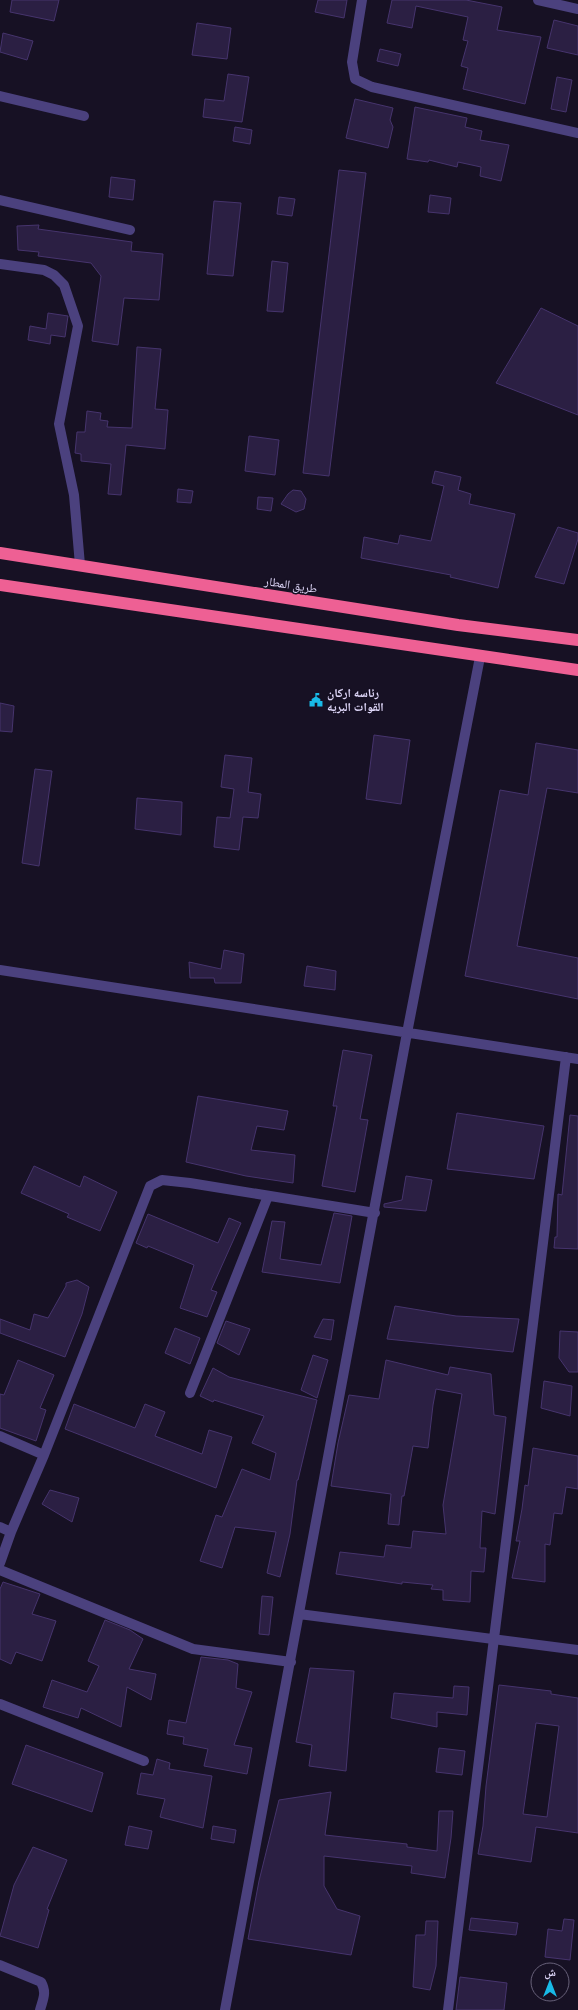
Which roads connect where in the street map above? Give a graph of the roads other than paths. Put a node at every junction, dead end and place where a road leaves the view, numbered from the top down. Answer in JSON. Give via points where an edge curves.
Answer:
{"nodes":[{"id":1,"x":362,"y":0,"type":"edge"},
{"id":2,"x":538,"y":0,"type":"edge"},
{"id":3,"x":578,"y":9,"type":"edge"},
{"id":4,"x":0,"y":96,"type":"edge"},
{"id":5,"x":84,"y":116,"type":"dead end"},
{"id":6,"x":578,"y":133,"type":"edge"},
{"id":7,"x":0,"y":200,"type":"edge"},
{"id":8,"x":130,"y":230,"type":"dead end"},
{"id":9,"x":0,"y":264,"type":"edge"},
{"id":10,"x":0,"y":553,"type":"edge"},
{"id":11,"x":80,"y":566,"type":"junction"},
{"id":12,"x":0,"y":585,"type":"edge"},
{"id":13,"x":578,"y":640,"type":"edge"},
{"id":14,"x":480,"y":657,"type":"junction"},
{"id":15,"x":578,"y":670,"type":"edge"},
{"id":16,"x":0,"y":970,"type":"edge"},
{"id":17,"x":407,"y":1033,"type":"junction"},
{"id":18,"x":566,"y":1057,"type":"junction"},
{"id":19,"x":578,"y":1059,"type":"edge"},
{"id":20,"x":268,"y":1196,"type":"junction"},
{"id":21,"x":375,"y":1213,"type":"junction"},
{"id":22,"x":190,"y":1393,"type":"dead end"},
{"id":23,"x":0,"y":1436,"type":"edge"},
{"id":24,"x":44,"y":1455,"type":"junction"},
{"id":25,"x":0,"y":1527,"type":"edge"},
{"id":26,"x":11,"y":1532,"type":"junction"},
{"id":27,"x":0,"y":1563,"type":"edge"},
{"id":28,"x":0,"y":1570,"type":"edge"},
{"id":29,"x":299,"y":1614,"type":"junction"},
{"id":30,"x":495,"y":1639,"type":"junction"},
{"id":31,"x":578,"y":1650,"type":"edge"},
{"id":32,"x":291,"y":1662,"type":"junction"},
{"id":33,"x":0,"y":1704,"type":"edge"},
{"id":34,"x":144,"y":1761,"type":"dead end"},
{"id":35,"x":0,"y":1964,"type":"edge"},
{"id":36,"x":40,"y":2010,"type":"edge"},
{"id":37,"x":225,"y":2010,"type":"edge"},
{"id":38,"x":448,"y":2010,"type":"edge"}],
"edges":[{"from":1,"to":6,"type":"street","via":[[352,62],[355,79],[372,87]]},
{"from":2,"to":3,"type":"street"},
{"from":4,"to":5,"type":"street"},
{"from":7,"to":8,"type":"street"},
{"from":9,"to":11,"type":"street","via":[[44,270],[54,275],[64,285],[78,326],[59,424],[74,495]]},
{"from":10,"to":11,"type":"highway","name":"طريق المطار"},
{"from":11,"to":13,"type":"highway","name":"طريق المطار","via":[[458,625]]},
{"from":12,"to":14,"type":"highway"},
{"from":14,"to":15,"type":"highway"},
{"from":14,"to":17,"type":"street"},
{"from":16,"to":17,"type":"street"},
{"from":17,"to":18,"type":"street"},
{"from":17,"to":21,"type":"street"},
{"from":18,"to":19,"type":"street"},
{"from":18,"to":30,"type":"street"},
{"from":20,"to":21,"type":"street"},
{"from":20,"to":22,"type":"street"},
{"from":20,"to":24,"type":"street","via":[[162,1180],[150,1186]]},
{"from":21,"to":29,"type":"street"},
{"from":23,"to":24,"type":"street"},
{"from":24,"to":26,"type":"street"},
{"from":25,"to":26,"type":"street"},
{"from":26,"to":27,"type":"street"},
{"from":28,"to":32,"type":"street","via":[[189,1648]]},
{"from":29,"to":30,"type":"street"},
{"from":29,"to":32,"type":"street"},
{"from":30,"to":31,"type":"street"},
{"from":30,"to":38,"type":"street"},
{"from":32,"to":37,"type":"street"},
{"from":33,"to":34,"type":"street"},
{"from":35,"to":36,"type":"street","via":[[41,1982],[45,1996]]}]}
